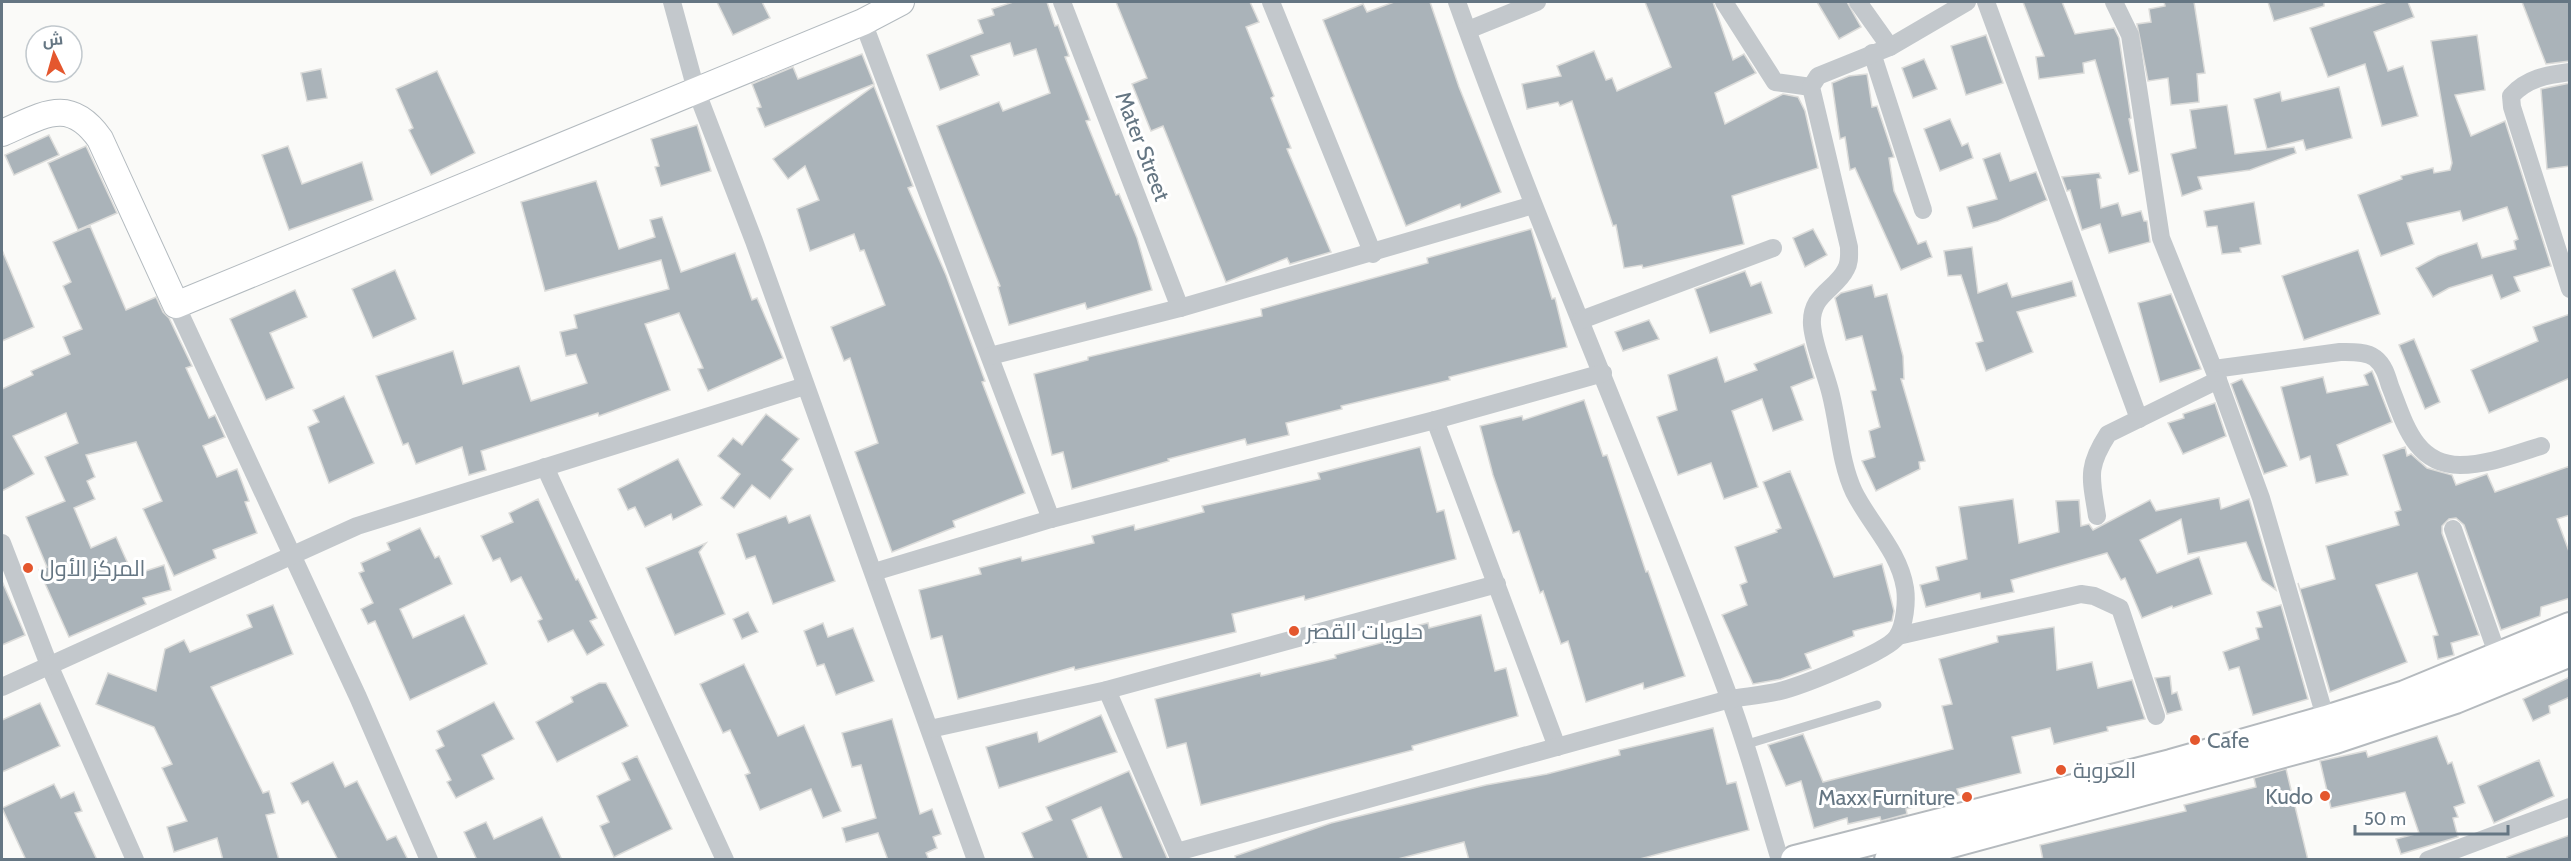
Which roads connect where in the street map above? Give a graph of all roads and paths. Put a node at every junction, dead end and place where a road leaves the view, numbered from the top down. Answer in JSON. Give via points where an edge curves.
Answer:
{"nodes":[{"id":1,"x":672,"y":2,"type":"edge"},
{"id":2,"x":900,"y":2,"type":"edge"},
{"id":3,"x":1062,"y":2,"type":"edge"},
{"id":4,"x":1271,"y":2,"type":"edge"},
{"id":5,"x":1457,"y":2,"type":"edge"},
{"id":6,"x":1538,"y":2,"type":"edge"},
{"id":7,"x":1724,"y":2,"type":"edge"},
{"id":8,"x":1858,"y":2,"type":"edge"},
{"id":9,"x":1966,"y":2,"type":"edge"},
{"id":10,"x":1986,"y":2,"type":"edge"},
{"id":11,"x":2114,"y":2,"type":"edge"},
{"id":12,"x":863,"y":22,"type":"junction"},
{"id":13,"x":1468,"y":30,"type":"junction"},
{"id":14,"x":1890,"y":46,"type":"junction"},
{"id":15,"x":1872,"y":53,"type":"junction"},
{"id":16,"x":2570,"y":72,"type":"edge"},
{"id":17,"x":1811,"y":87,"type":"junction"},
{"id":18,"x":696,"y":90,"type":"junction"},
{"id":19,"x":2,"y":133,"type":"edge"},
{"id":20,"x":1533,"y":205,"type":"junction"},
{"id":21,"x":1923,"y":210,"type":"dead end"},
{"id":22,"x":1773,"y":248,"type":"dead end"},
{"id":23,"x":1373,"y":254,"type":"junction"},
{"id":24,"x":2570,"y":289,"type":"edge"},
{"id":25,"x":176,"y":305,"type":"junction"},
{"id":26,"x":1180,"y":308,"type":"junction"},
{"id":27,"x":1581,"y":320,"type":"junction"},
{"id":28,"x":990,"y":356,"type":"junction"},
{"id":29,"x":1603,"y":373,"type":"junction"},
{"id":30,"x":2216,"y":374,"type":"junction"},
{"id":31,"x":806,"y":386,"type":"junction"},
{"id":32,"x":2139,"y":419,"type":"junction"},
{"id":33,"x":1435,"y":420,"type":"junction"},
{"id":34,"x":2541,"y":446,"type":"dead end"},
{"id":35,"x":545,"y":467,"type":"junction"},
{"id":36,"x":2097,"y":516,"type":"dead end"},
{"id":37,"x":1052,"y":519,"type":"junction"},
{"id":38,"x":2453,"y":529,"type":"dead end"},
{"id":39,"x":2,"y":543,"type":"edge"},
{"id":40,"x":290,"y":554,"type":"junction"},
{"id":41,"x":874,"y":573,"type":"junction"},
{"id":42,"x":1497,"y":584,"type":"junction"},
{"id":43,"x":2570,"y":627,"type":"edge"},
{"id":44,"x":1898,"y":636,"type":"junction"},
{"id":45,"x":2570,"y":652,"type":"edge"},
{"id":46,"x":2498,"y":656,"type":"junction"},
{"id":47,"x":50,"y":665,"type":"junction"},
{"id":48,"x":2,"y":687,"type":"edge"},
{"id":49,"x":1107,"y":690,"type":"junction"},
{"id":50,"x":1730,"y":699,"type":"junction"},
{"id":51,"x":1877,"y":705,"type":"dead end"},
{"id":52,"x":2156,"y":716,"type":"dead end"},
{"id":53,"x":2326,"y":720,"type":"junction"},
{"id":54,"x":930,"y":729,"type":"junction"},
{"id":55,"x":1744,"y":745,"type":"junction"},
{"id":56,"x":1557,"y":747,"type":"junction"},
{"id":57,"x":2569,"y":807,"type":"edge"},
{"id":58,"x":1179,"y":856,"type":"edge"},
{"id":59,"x":135,"y":860,"type":"edge"},
{"id":60,"x":429,"y":860,"type":"edge"},
{"id":61,"x":725,"y":860,"type":"edge"},
{"id":62,"x":976,"y":860,"type":"edge"},
{"id":63,"x":1780,"y":860,"type":"edge"},
{"id":64,"x":1796,"y":860,"type":"edge"},
{"id":65,"x":1889,"y":860,"type":"edge"},
{"id":66,"x":2428,"y":860,"type":"edge"}],
"edges":[{"from":1,"to":18,"type":"street"},
{"from":2,"to":12,"type":"main road"},
{"from":3,"to":26,"type":"street","name":"Mater Street"},
{"from":4,"to":23,"type":"street"},
{"from":5,"to":13,"type":"street"},
{"from":6,"to":13,"type":"street"},
{"from":7,"to":17,"type":"street","via":[[1775,82]]},
{"from":8,"to":14,"type":"street"},
{"from":9,"to":14,"type":"street"},
{"from":10,"to":32,"type":"street"},
{"from":11,"to":30,"type":"street","via":[[2130,35],[2161,238]]},
{"from":12,"to":18,"type":"main road"},
{"from":12,"to":28,"type":"street"},
{"from":13,"to":20,"type":"street"},
{"from":14,"to":15,"type":"street"},
{"from":15,"to":17,"type":"street","via":[[1818,76]]},
{"from":15,"to":21,"type":"street"},
{"from":16,"to":24,"type":"street","via":[[2537,77],[2519,87],[2511,96],[2511,107]]},
{"from":17,"to":44,"type":"street","via":[[1849,247],[1845,272],[1818,300],[1812,325],[1844,463],[1855,492],[1895,559],[1905,589],[1904,619]]},
{"from":18,"to":25,"type":"main road"},
{"from":18,"to":31,"type":"street"},
{"from":19,"to":25,"type":"main road","via":[[64,112],[78,115],[91,126]]},
{"from":20,"to":23,"type":"street"},
{"from":20,"to":27,"type":"street"},
{"from":22,"to":27,"type":"street"},
{"from":23,"to":26,"type":"street"},
{"from":25,"to":40,"type":"street"},
{"from":26,"to":28,"type":"street"},
{"from":27,"to":29,"type":"street"},
{"from":28,"to":37,"type":"street"},
{"from":29,"to":33,"type":"street"},
{"from":29,"to":50,"type":"street"},
{"from":30,"to":32,"type":"street"},
{"from":30,"to":34,"type":"street","via":[[2358,352],[2374,356],[2383,367],[2408,432],[2418,448],[2436,460],[2468,464]]},
{"from":30,"to":53,"type":"street","via":[[2261,498]]},
{"from":31,"to":35,"type":"street"},
{"from":31,"to":41,"type":"street"},
{"from":32,"to":36,"type":"street","via":[[2108,434],[2097,451],[2090,470]]},
{"from":33,"to":37,"type":"street"},
{"from":33,"to":42,"type":"street"},
{"from":35,"to":40,"type":"street","via":[[357,526]]},
{"from":35,"to":61,"type":"street"},
{"from":37,"to":41,"type":"street"},
{"from":38,"to":46,"type":"street"},
{"from":39,"to":47,"type":"street"},
{"from":40,"to":47,"type":"street"},
{"from":40,"to":60,"type":"street"},
{"from":41,"to":54,"type":"street"},
{"from":42,"to":49,"type":"street"},
{"from":42,"to":56,"type":"street"},
{"from":43,"to":46,"type":"main road"},
{"from":44,"to":50,"type":"street","via":[[1888,647],[1869,657],[1784,690]]},
{"from":44,"to":52,"type":"street","via":[[2081,594],[2094,596],[2120,608]]},
{"from":45,"to":65,"type":"main road","via":[[2455,699],[2335,739]]},
{"from":46,"to":53,"type":"main road","via":[[2405,695]]},
{"from":47,"to":48,"type":"street"},
{"from":47,"to":59,"type":"street"},
{"from":49,"to":54,"type":"street"},
{"from":49,"to":58,"type":"street"},
{"from":50,"to":55,"type":"street"},
{"from":50,"to":56,"type":"street"},
{"from":51,"to":55,"type":"lane"},
{"from":53,"to":64,"type":"main road"},
{"from":54,"to":62,"type":"street"},
{"from":55,"to":63,"type":"street"},
{"from":56,"to":58,"type":"street"},
{"from":57,"to":66,"type":"street"}]}
